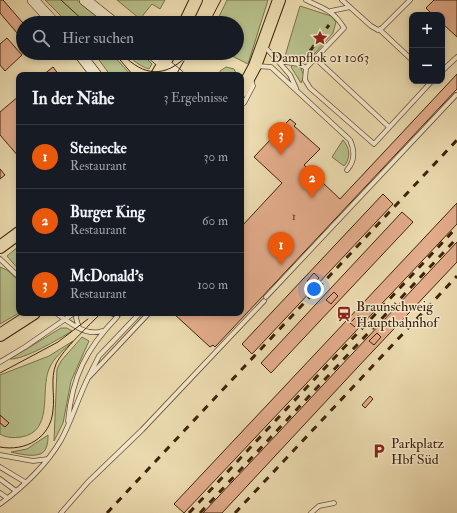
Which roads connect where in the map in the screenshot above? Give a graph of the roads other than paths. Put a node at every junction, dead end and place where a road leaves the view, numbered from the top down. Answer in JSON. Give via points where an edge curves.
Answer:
{"nodes":[{"id":1,"x":33,"y":0,"type":"edge"},
{"id":2,"x":85,"y":0,"type":"edge"},
{"id":3,"x":196,"y":0,"type":"edge"},
{"id":4,"x":279,"y":0,"type":"edge"},
{"id":5,"x":306,"y":0,"type":"edge"},
{"id":6,"x":342,"y":0,"type":"edge"},
{"id":7,"x":410,"y":0,"type":"edge"},
{"id":8,"x":350,"y":7,"type":"junction"},
{"id":9,"x":331,"y":10,"type":"junction"},
{"id":10,"x":48,"y":16,"type":"edge"},
{"id":11,"x":105,"y":16,"type":"edge"},
{"id":12,"x":188,"y":16,"type":"edge"},
{"id":13,"x":380,"y":30,"type":"junction"},
{"id":14,"x":263,"y":45,"type":"junction"},
{"id":15,"x":409,"y":57,"type":"edge"},
{"id":16,"x":457,"y":57,"type":"edge"},
{"id":17,"x":316,"y":59,"type":"junction"},
{"id":18,"x":84,"y":60,"type":"edge"},
{"id":19,"x":166,"y":60,"type":"edge"},
{"id":20,"x":168,"y":60,"type":"edge"},
{"id":21,"x":278,"y":61,"type":"junction"},
{"id":22,"x":306,"y":68,"type":"junction"},
{"id":23,"x":445,"y":68,"type":"edge"},
{"id":24,"x":253,"y":71,"type":"junction"},
{"id":25,"x":94,"y":72,"type":"edge"},
{"id":26,"x":159,"y":72,"type":"edge"},
{"id":27,"x":176,"y":72,"type":"edge"},
{"id":28,"x":429,"y":84,"type":"edge"},
{"id":29,"x":244,"y":87,"type":"edge"},
{"id":30,"x":296,"y":90,"type":"junction"},
{"id":31,"x":456,"y":95,"type":"edge"},
{"id":32,"x":244,"y":103,"type":"edge"},
{"id":33,"x":389,"y":127,"type":"junction"},
{"id":34,"x":347,"y":170,"type":"dead end"},
{"id":35,"x":16,"y":235,"type":"edge"},
{"id":36,"x":0,"y":247,"type":"edge"},
{"id":37,"x":0,"y":259,"type":"edge"},
{"id":38,"x":16,"y":274,"type":"edge"},
{"id":39,"x":29,"y":316,"type":"edge"},
{"id":40,"x":60,"y":316,"type":"edge"},
{"id":41,"x":72,"y":316,"type":"edge"},
{"id":42,"x":76,"y":316,"type":"edge"},
{"id":43,"x":137,"y":316,"type":"edge"},
{"id":44,"x":146,"y":316,"type":"edge"},
{"id":45,"x":117,"y":317,"type":"dead end"},
{"id":46,"x":66,"y":320,"type":"junction"},
{"id":47,"x":79,"y":328,"type":"junction"},
{"id":48,"x":104,"y":330,"type":"junction"},
{"id":49,"x":0,"y":335,"type":"edge"},
{"id":50,"x":0,"y":362,"type":"edge"},
{"id":51,"x":88,"y":378,"type":"junction"},
{"id":52,"x":68,"y":427,"type":"junction"},
{"id":53,"x":0,"y":455,"type":"edge"},
{"id":54,"x":48,"y":459,"type":"junction"},
{"id":55,"x":0,"y":467,"type":"edge"},
{"id":56,"x":0,"y":479,"type":"edge"},
{"id":57,"x":25,"y":482,"type":"junction"},
{"id":58,"x":16,"y":490,"type":"junction"},
{"id":59,"x":0,"y":493,"type":"edge"},
{"id":60,"x":8,"y":498,"type":"junction"},
{"id":61,"x":334,"y":503,"type":"dead end"},
{"id":62,"x":0,"y":504,"type":"edge"},
{"id":63,"x":61,"y":513,"type":"edge"},
{"id":64,"x":311,"y":513,"type":"edge"}],
"edges":[{"from":1,"to":10,"type":"main road"},
{"from":2,"to":11,"type":"main road"},
{"from":3,"to":12,"type":"main road"},
{"from":4,"to":14,"type":"main road"},
{"from":5,"to":9,"type":"lane"},
{"from":6,"to":8,"type":"lane"},
{"from":7,"to":13,"type":"lane"},
{"from":8,"to":9,"type":"lane"},
{"from":8,"to":13,"type":"lane","via":[[371,26]]},
{"from":9,"to":17,"type":"lane","via":[[344,28]]},
{"from":13,"to":15,"type":"lane"},
{"from":14,"to":21,"type":"lane"},
{"from":14,"to":24,"type":"main road"},
{"from":16,"to":23,"type":"lane"},
{"from":17,"to":22,"type":"lane"},
{"from":17,"to":33,"type":"lane"},
{"from":18,"to":25,"type":"main road"},
{"from":19,"to":26,"type":"main road"},
{"from":20,"to":27,"type":"main road"},
{"from":21,"to":22,"type":"lane","via":[[299,64]]},
{"from":21,"to":30,"type":"lane","via":[[290,75]]},
{"from":22,"to":33,"type":"lane","via":[[305,80],[315,92],[374,144]]},
{"from":24,"to":29,"type":"main road"},
{"from":24,"to":30,"type":"lane","via":[[271,67]]},
{"from":24,"to":32,"type":"lane","via":[[254,86]]},
{"from":28,"to":33,"type":"lane"},
{"from":30,"to":34,"type":"lane","via":[[350,140],[354,148],[353,160]]},
{"from":31,"to":63,"type":"lane"},
{"from":35,"to":36,"type":"main road"},
{"from":37,"to":38,"type":"lane"},
{"from":39,"to":49,"type":"main road"},
{"from":40,"to":46,"type":"lane"},
{"from":41,"to":46,"type":"lane"},
{"from":42,"to":47,"type":"lane"},
{"from":43,"to":51,"type":"lane","via":[[99,356]]},
{"from":44,"to":51,"type":"lane"},
{"from":45,"to":48,"type":"lane"},
{"from":46,"to":47,"type":"lane"},
{"from":46,"to":50,"type":"lane"},
{"from":47,"to":48,"type":"lane","via":[[91,333]]},
{"from":48,"to":52,"type":"lane","via":[[82,364],[70,397]]},
{"from":51,"to":52,"type":"lane"},
{"from":52,"to":54,"type":"lane"},
{"from":53,"to":54,"type":"lane","via":[[33,461]]},
{"from":54,"to":57,"type":"lane"},
{"from":55,"to":57,"type":"lane"},
{"from":56,"to":58,"type":"lane"},
{"from":57,"to":58,"type":"lane"},
{"from":58,"to":60,"type":"lane"},
{"from":59,"to":60,"type":"lane"},
{"from":60,"to":62,"type":"lane"},
{"from":61,"to":64,"type":"lane","via":[[319,506]]}]}
